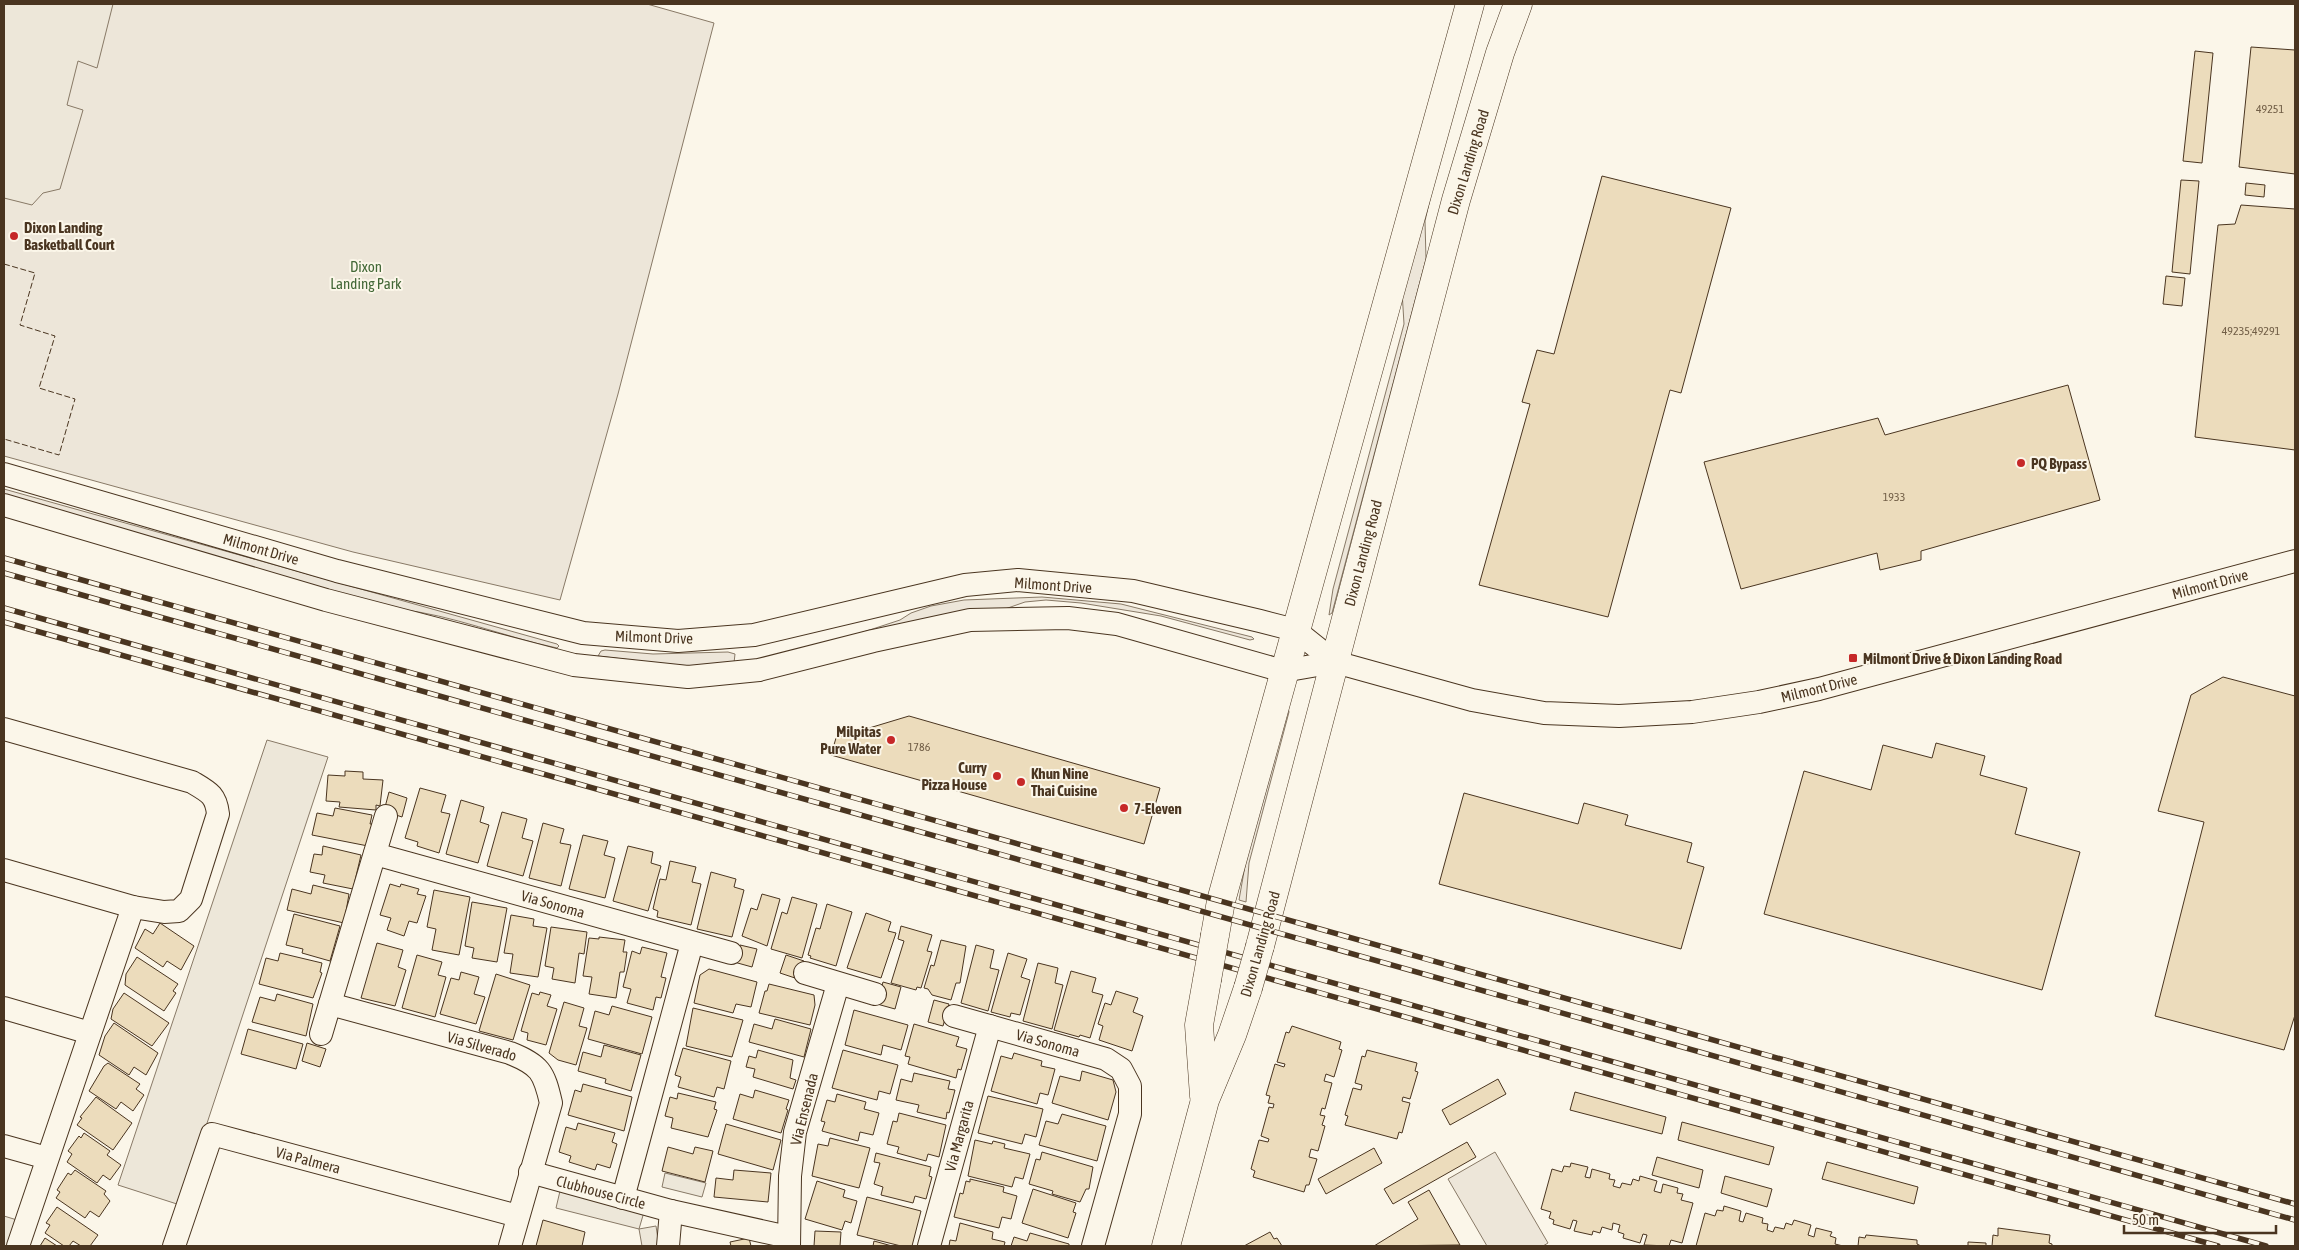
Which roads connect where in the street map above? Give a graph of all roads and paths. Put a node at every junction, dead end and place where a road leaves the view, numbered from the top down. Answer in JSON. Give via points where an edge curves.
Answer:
{"nodes":[{"id":1,"x":1470,"y":4,"type":"edge"},
{"id":2,"x":1518,"y":4,"type":"edge"},
{"id":3,"x":4,"y":474,"type":"edge"},
{"id":4,"x":4,"y":505,"type":"edge"},
{"id":5,"x":2295,"y":561,"type":"edge"},
{"id":6,"x":1295,"y":630,"type":"junction"},
{"id":7,"x":1334,"y":662,"type":"junction"},
{"id":8,"x":1283,"y":671,"type":"junction"},
{"id":9,"x":4,"y":730,"type":"edge"},
{"id":10,"x":386,"y":816,"type":"dead end"},
{"id":11,"x":375,"y":854,"type":"junction"},
{"id":12,"x":4,"y":870,"type":"edge"},
{"id":13,"x":133,"y":907,"type":"junction"},
{"id":14,"x":692,"y":943,"type":"junction"},
{"id":15,"x":731,"y":953,"type":"dead end"},
{"id":16,"x":805,"y":973,"type":"dead end"},
{"id":17,"x":838,"y":984,"type":"junction"},
{"id":18,"x":875,"y":994,"type":"dead end"},
{"id":19,"x":330,"y":1004,"type":"junction"},
{"id":20,"x":4,"y":1008,"type":"edge"},
{"id":21,"x":954,"y":1016,"type":"dead end"},
{"id":22,"x":990,"y":1026,"type":"junction"},
{"id":23,"x":90,"y":1032,"type":"junction"},
{"id":24,"x":320,"y":1034,"type":"dead end"},
{"id":25,"x":1205,"y":1100,"type":"junction"},
{"id":26,"x":4,"y":1146,"type":"edge"},
{"id":27,"x":48,"y":1158,"type":"junction"},
{"id":28,"x":530,"y":1172,"type":"junction"},
{"id":29,"x":623,"y":1198,"type":"junction"},
{"id":30,"x":672,"y":1211,"type":"junction"},
{"id":31,"x":518,"y":1216,"type":"junction"},
{"id":32,"x":788,"y":1241,"type":"edge"},
{"id":33,"x":18,"y":1246,"type":"edge"},
{"id":34,"x":174,"y":1246,"type":"edge"},
{"id":35,"x":510,"y":1246,"type":"edge"},
{"id":36,"x":668,"y":1246,"type":"edge"},
{"id":37,"x":929,"y":1246,"type":"edge"},
{"id":38,"x":1093,"y":1246,"type":"edge"},
{"id":39,"x":1166,"y":1246,"type":"edge"}],
"edges":[{"from":1,"to":6,"type":"main road","name":"Dixon Landing Road"},
{"from":2,"to":7,"type":"main road","name":"Dixon Landing Road","via":[[1456,200]]},
{"from":3,"to":6,"type":"street","name":"Milmont Drive","via":[[337,571],[583,633],[678,641],[754,635],[965,585],[1018,580],[1133,591]]},
{"from":4,"to":8,"type":"street","name":"Milmont Drive","via":[[326,600],[574,665],[688,677],[759,670],[873,640],[970,620],[1068,618],[1118,624]]},
{"from":5,"to":7,"type":"street","name":"Milmont Drive","via":[[1819,689],[1692,712],[1620,716],[1544,713],[1472,700]]},
{"from":6,"to":7,"type":"street","name":"Milmont Drive"},
{"from":6,"to":8,"type":"main road","name":"Dixon Landing Road"},
{"from":7,"to":8,"type":"street","name":"Milmont Drive"},
{"from":7,"to":25,"type":"main road","name":"Dixon Landing Road","bridge":true,"via":[[1248,988]]},
{"from":8,"to":25,"type":"main road","name":"Dixon Landing Road","bridge":true,"via":[[1221,900],[1199,1025]]},
{"from":9,"to":13,"type":"street","via":[[192,782],[216,801],[218,814],[191,899],[179,911]]},
{"from":10,"to":11,"type":"street"},
{"from":11,"to":14,"type":"street","name":"Via Sonoma"},
{"from":11,"to":19,"type":"street"},
{"from":12,"to":13,"type":"street"},
{"from":13,"to":23,"type":"street"},
{"from":14,"to":15,"type":"street","name":"Via Sonoma"},
{"from":14,"to":29,"type":"street"},
{"from":16,"to":17,"type":"street"},
{"from":17,"to":18,"type":"street"},
{"from":17,"to":32,"type":"street","name":"Via Ensenada","via":[[795,1132]]},
{"from":19,"to":24,"type":"street"},
{"from":19,"to":28,"type":"street","name":"Via Silverado","via":[[510,1053],[532,1062],[546,1081],[551,1103]]},
{"from":20,"to":23,"type":"street"},
{"from":21,"to":22,"type":"street","name":"Via Sonoma"},
{"from":22,"to":37,"type":"street","name":"Via Margarita"},
{"from":22,"to":38,"type":"street","name":"Via Sonoma","via":[[1106,1059],[1121,1069],[1130,1086],[1130,1114]]},
{"from":23,"to":27,"type":"street"},
{"from":25,"to":39,"type":"main road","name":"Dixon Landing Road"},
{"from":26,"to":27,"type":"street"},
{"from":27,"to":33,"type":"street"},
{"from":28,"to":29,"type":"street","name":"Clubhouse Circle"},
{"from":28,"to":31,"type":"street","name":"Via Silverado"},
{"from":29,"to":30,"type":"street","name":"Clubhouse Circle"},
{"from":30,"to":32,"type":"street","name":"Clubhouse Circle"},
{"from":30,"to":36,"type":"street"},
{"from":31,"to":34,"type":"street","name":"Via Palmera","via":[[212,1134]]},
{"from":31,"to":35,"type":"street","name":"Via Silverado"}]}
